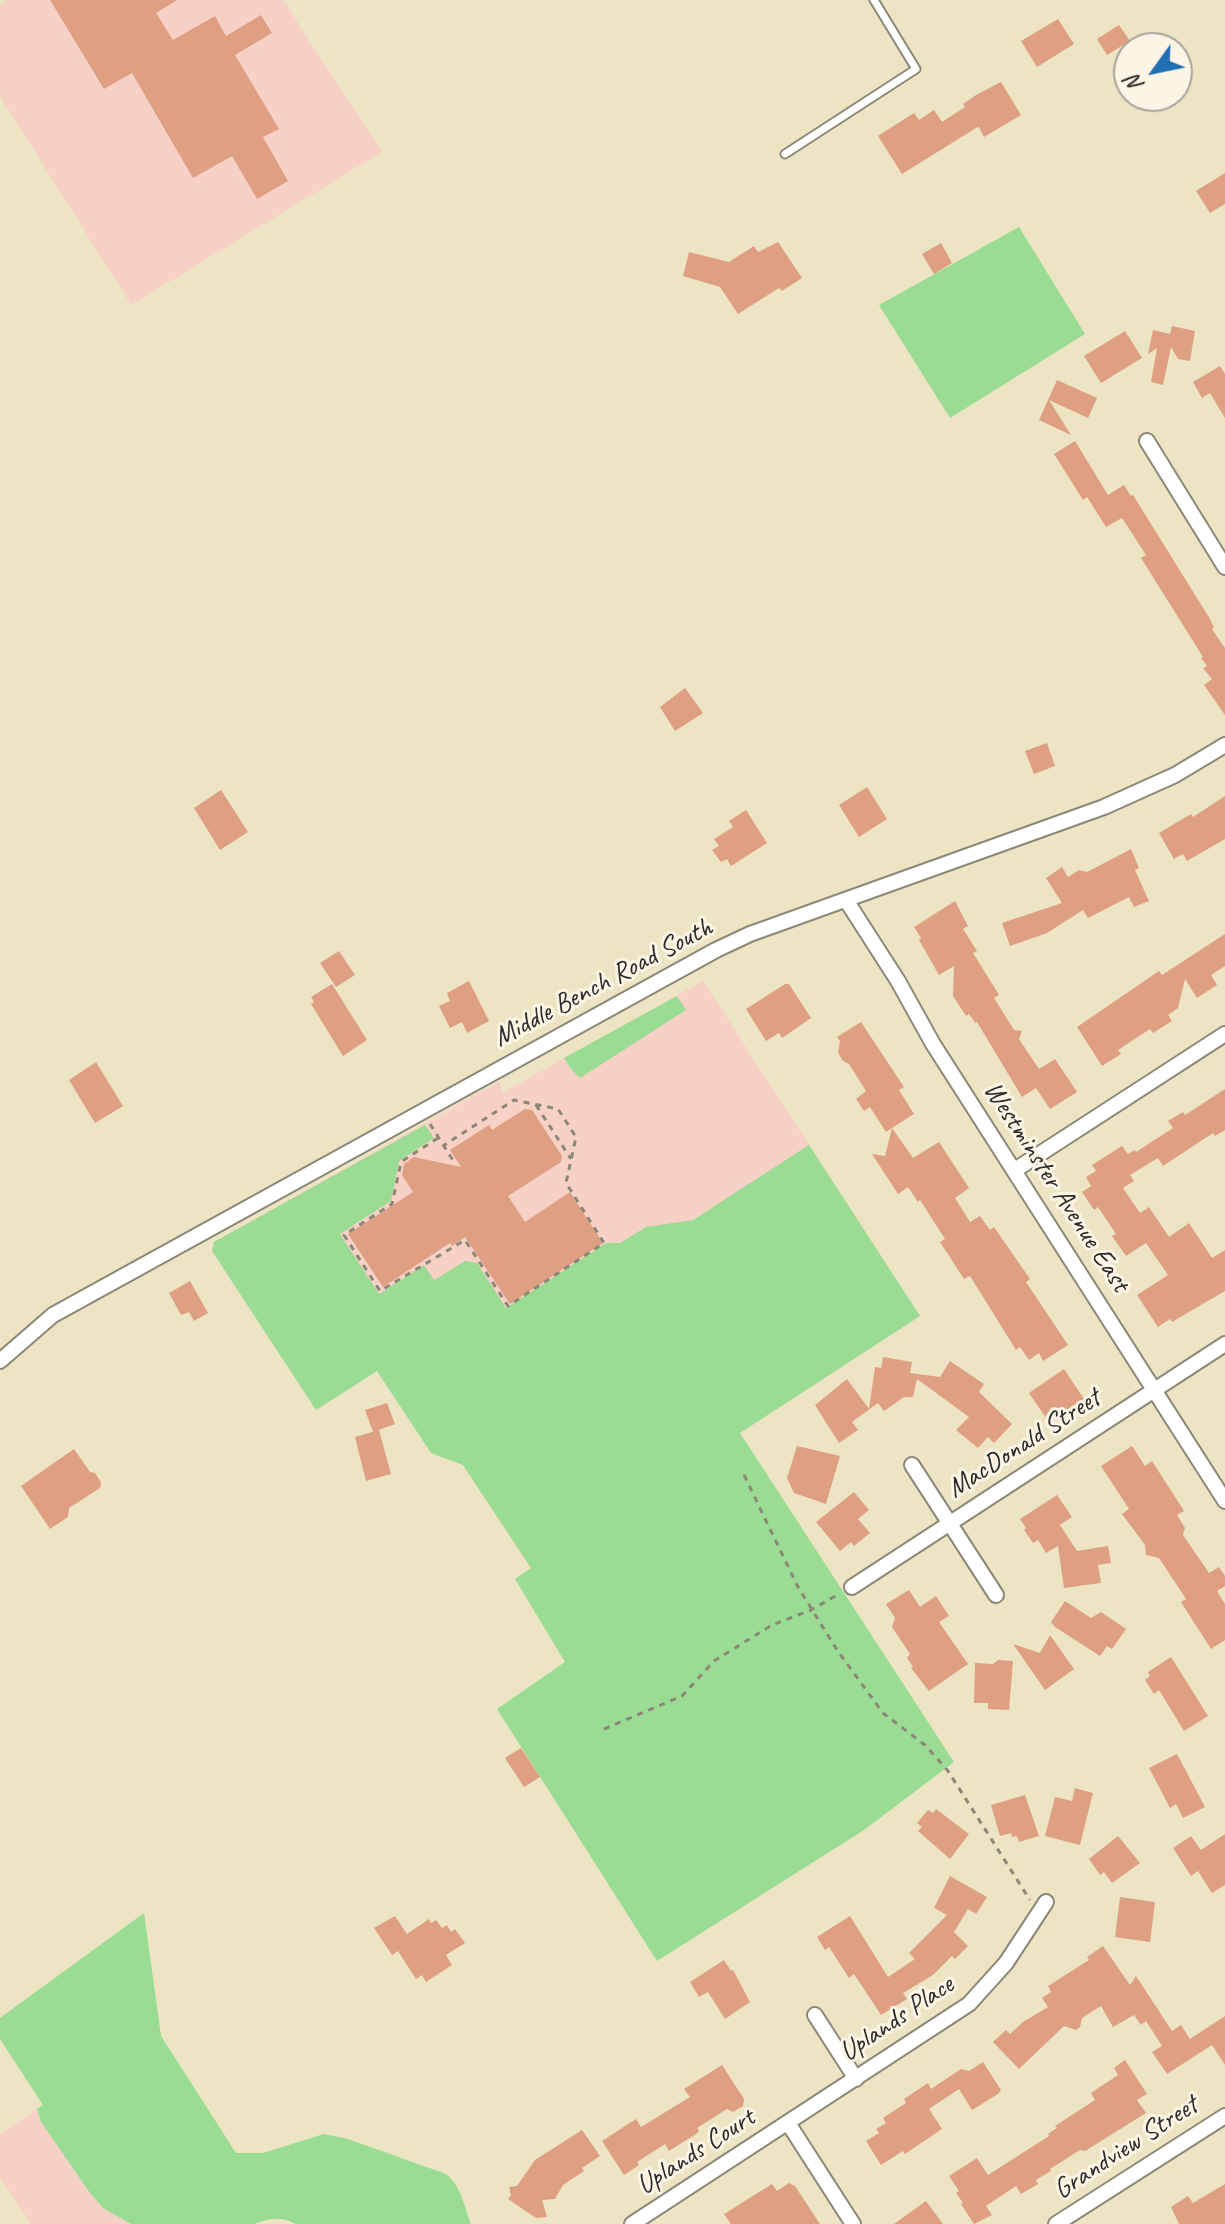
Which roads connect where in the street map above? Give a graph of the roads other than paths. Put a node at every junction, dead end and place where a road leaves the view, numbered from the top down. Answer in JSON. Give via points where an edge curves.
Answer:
{"nodes":[{"id":1,"x":874,"y":0,"type":"edge"},
{"id":2,"x":785,"y":154,"type":"dead end"},
{"id":3,"x":1147,"y":441,"type":"dead end"},
{"id":4,"x":1225,"y":567,"type":"edge"},
{"id":5,"x":1225,"y":745,"type":"edge"},
{"id":6,"x":846,"y":900,"type":"junction"},
{"id":7,"x":1225,"y":1034,"type":"edge"},
{"id":8,"x":1015,"y":1170,"type":"junction"},
{"id":9,"x":1225,"y":1344,"type":"edge"},
{"id":10,"x":0,"y":1361,"type":"edge"},
{"id":11,"x":1155,"y":1389,"type":"junction"},
{"id":12,"x":912,"y":1465,"type":"dead end"},
{"id":13,"x":1225,"y":1501,"type":"edge"},
{"id":14,"x":950,"y":1523,"type":"junction"},
{"id":15,"x":852,"y":1587,"type":"road end"},
{"id":16,"x":996,"y":1595,"type":"dead end"},
{"id":17,"x":1042,"y":1908,"type":"road end"},
{"id":18,"x":815,"y":2015,"type":"dead end"},
{"id":19,"x":856,"y":2079,"type":"junction"},
{"id":20,"x":1225,"y":2116,"type":"edge"},
{"id":21,"x":788,"y":2123,"type":"junction"},
{"id":22,"x":632,"y":2224,"type":"edge"},
{"id":23,"x":853,"y":2224,"type":"edge"},
{"id":24,"x":1056,"y":2224,"type":"edge"}],
"edges":[{"from":1,"to":2,"type":"lane","via":[[916,69]]},
{"from":3,"to":4,"type":"street"},
{"from":5,"to":6,"type":"street","name":"Middle Bench Road South","via":[[1116,802]]},
{"from":6,"to":8,"type":"street","name":"Westminster Avenue East"},
{"from":6,"to":10,"type":"street","name":"Middle Bench Road South","via":[[716,950],[53,1315]]},
{"from":7,"to":8,"type":"street"},
{"from":8,"to":11,"type":"street","name":"Westminster Avenue East"},
{"from":9,"to":11,"type":"street","name":"MacDonald Street"},
{"from":11,"to":13,"type":"street","name":"Westminster Avenue East"},
{"from":11,"to":14,"type":"street","name":"MacDonald Street"},
{"from":12,"to":14,"type":"street"},
{"from":14,"to":15,"type":"street","name":"MacDonald Street"},
{"from":14,"to":16,"type":"street"},
{"from":17,"to":19,"type":"street","name":"Uplands Place","via":[[1006,1963],[969,2004]]},
{"from":18,"to":19,"type":"street"},
{"from":19,"to":21,"type":"street","name":"Uplands Place"},
{"from":20,"to":24,"type":"street","name":"Grandview Street"},
{"from":21,"to":22,"type":"street","name":"Uplands Court"},
{"from":21,"to":23,"type":"street"}]}
